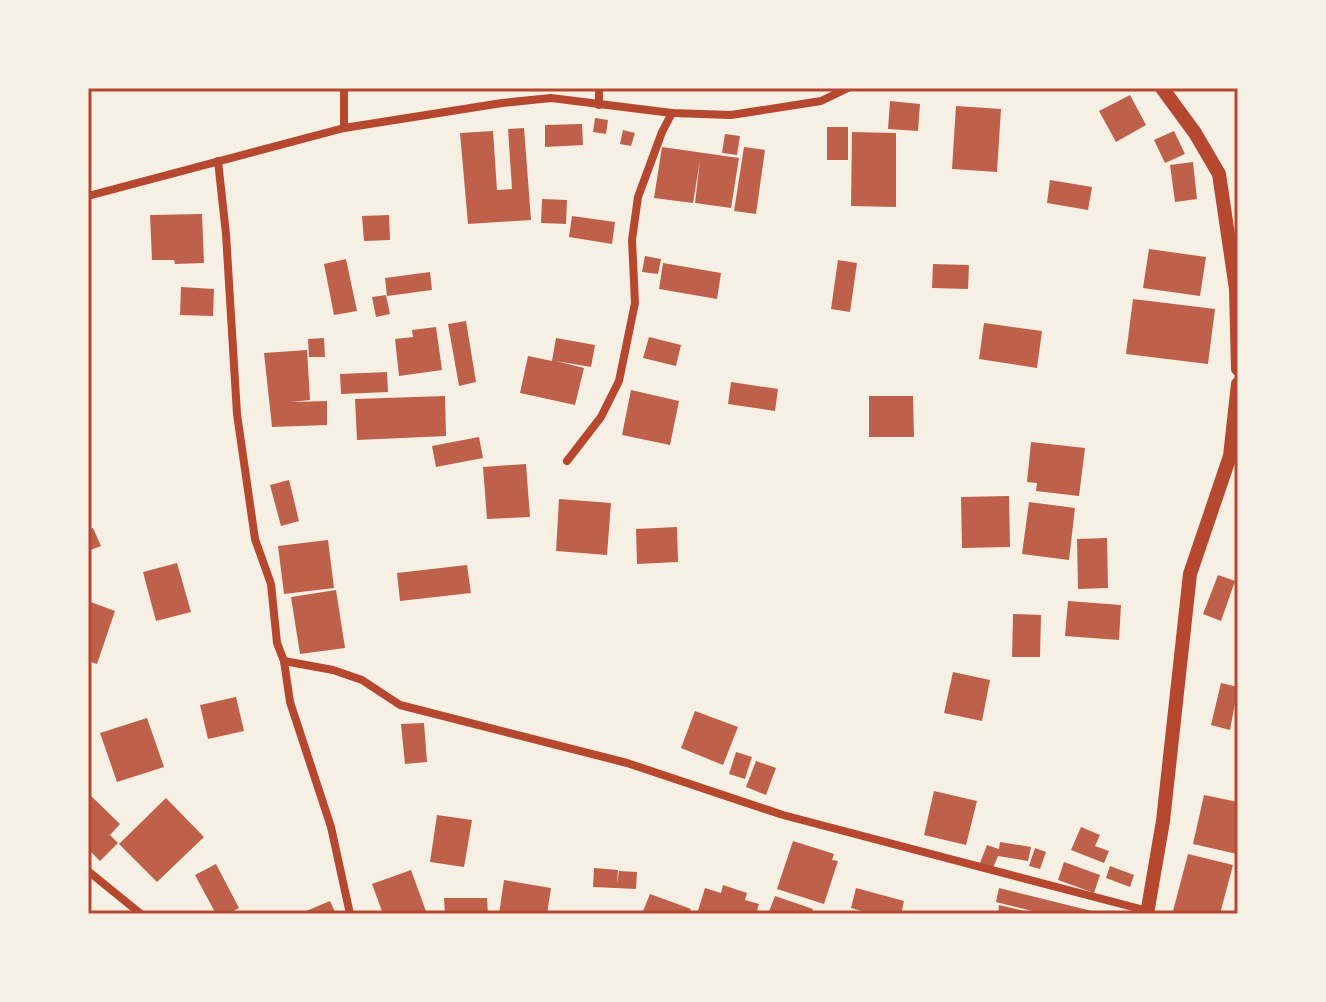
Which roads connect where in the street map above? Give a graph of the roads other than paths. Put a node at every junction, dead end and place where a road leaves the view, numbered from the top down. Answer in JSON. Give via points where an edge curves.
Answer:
{"nodes":[{"id":1,"x":344,"y":88,"type":"edge"},
{"id":2,"x":599,"y":88,"type":"edge"},
{"id":3,"x":848,"y":88,"type":"edge"},
{"id":4,"x":1162,"y":88,"type":"edge"},
{"id":5,"x":599,"y":105,"type":"junction"},
{"id":6,"x":672,"y":113,"type":"junction"},
{"id":7,"x":344,"y":128,"type":"junction"},
{"id":8,"x":218,"y":161,"type":"junction"},
{"id":9,"x":88,"y":196,"type":"edge"},
{"id":10,"x":1237,"y":290,"type":"edge"},
{"id":11,"x":1238,"y":369,"type":"edge"},
{"id":12,"x":1238,"y":384,"type":"edge"},
{"id":13,"x":567,"y":461,"type":"dead end"},
{"id":14,"x":284,"y":661,"type":"junction"},
{"id":15,"x":88,"y":871,"type":"edge"},
{"id":16,"x":1148,"y":912,"type":"edge"},
{"id":17,"x":141,"y":914,"type":"edge"},
{"id":18,"x":350,"y":914,"type":"edge"}],
"edges":[{"from":1,"to":7,"type":"street"},
{"from":2,"to":5,"type":"street"},
{"from":3,"to":6,"type":"street","via":[[821,101],[731,115]]},
{"from":4,"to":10,"type":"street","via":[[1219,174]]},
{"from":5,"to":6,"type":"street"},
{"from":5,"to":7,"type":"street","via":[[551,98]]},
{"from":6,"to":13,"type":"street","via":[[638,197],[632,240],[635,303],[619,381],[601,417]]},
{"from":7,"to":8,"type":"street"},
{"from":8,"to":9,"type":"street"},
{"from":8,"to":14,"type":"street","via":[[244,477]]},
{"from":10,"to":11,"type":"street"},
{"from":12,"to":16,"type":"street","via":[[1230,456],[1190,574]]},
{"from":14,"to":16,"type":"street","via":[[362,680],[400,705],[627,763],[783,815]]},
{"from":14,"to":18,"type":"street","via":[[290,702],[331,827]]},
{"from":15,"to":17,"type":"street"}]}
